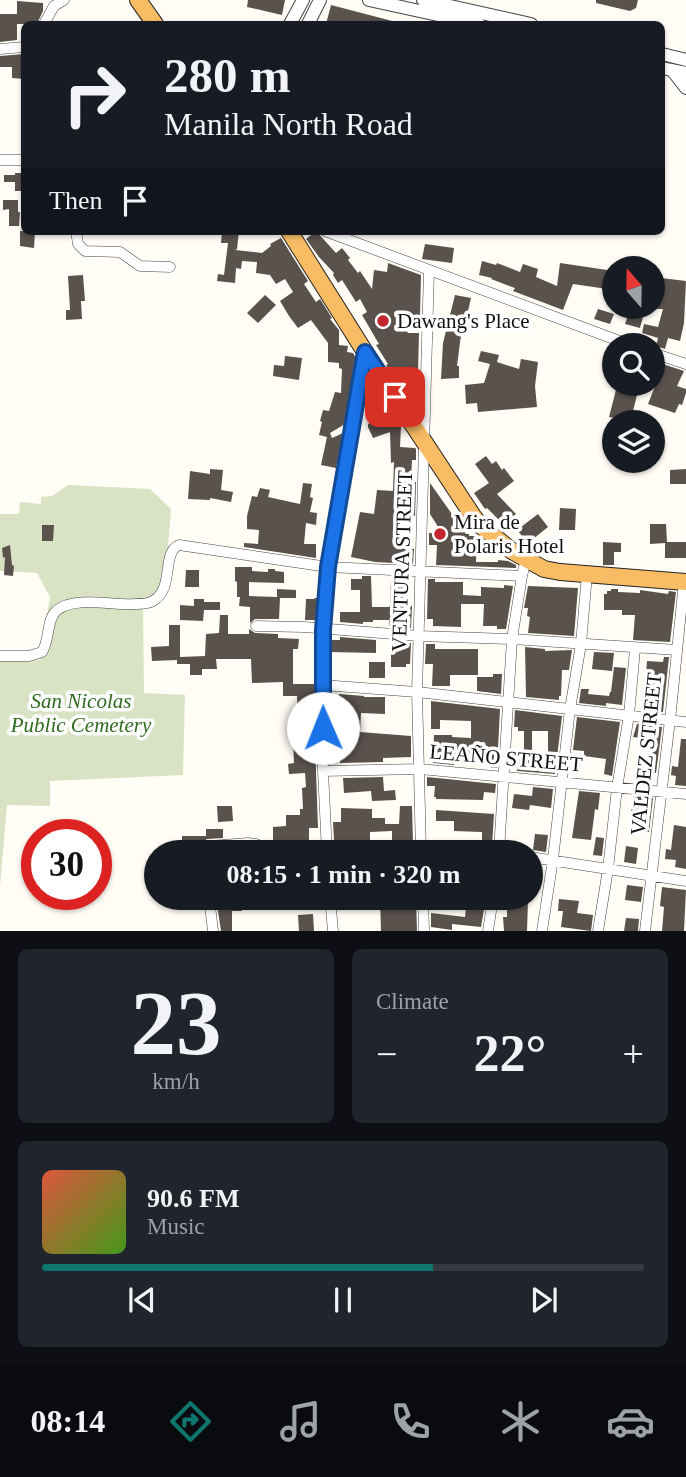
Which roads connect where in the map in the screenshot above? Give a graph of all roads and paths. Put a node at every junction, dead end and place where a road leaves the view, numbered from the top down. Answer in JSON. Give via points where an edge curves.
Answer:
{"nodes":[{"id":1,"x":64,"y":0,"type":"edge"},
{"id":2,"x":138,"y":0,"type":"edge"},
{"id":3,"x":303,"y":0,"type":"edge"},
{"id":4,"x":320,"y":0,"type":"edge"},
{"id":5,"x":369,"y":0,"type":"edge"},
{"id":6,"x":423,"y":0,"type":"edge"},
{"id":7,"x":46,"y":21,"type":"edge"},
{"id":8,"x":153,"y":21,"type":"edge"},
{"id":9,"x":292,"y":21,"type":"edge"},
{"id":10,"x":310,"y":21,"type":"edge"},
{"id":11,"x":465,"y":21,"type":"edge"},
{"id":12,"x":518,"y":21,"type":"edge"},
{"id":13,"x":21,"y":47,"type":"edge"},
{"id":14,"x":0,"y":49,"type":"edge"},
{"id":15,"x":665,"y":54,"type":"edge"},
{"id":16,"x":684,"y":57,"type":"edge"},
{"id":17,"x":667,"y":69,"type":"edge"},
{"id":18,"x":686,"y":73,"type":"edge"},
{"id":19,"x":686,"y":88,"type":"edge"},
{"id":20,"x":0,"y":160,"type":"edge"},
{"id":21,"x":21,"y":160,"type":"edge"},
{"id":22,"x":77,"y":235,"type":"edge"},
{"id":23,"x":292,"y":235,"type":"edge"},
{"id":24,"x":336,"y":235,"type":"edge"},
{"id":25,"x":170,"y":267,"type":"dead end"},
{"id":26,"x":429,"y":270,"type":"junction"},
{"id":27,"x":602,"y":335,"type":"edge"},
{"id":28,"x":365,"y":352,"type":"junction"},
{"id":29,"x":665,"y":357,"type":"edge"},
{"id":30,"x":686,"y":364,"type":"edge"},
{"id":31,"x":425,"y":442,"type":"junction"},
{"id":32,"x":526,"y":559,"type":"junction"},
{"id":33,"x":328,"y":567,"type":"junction"},
{"id":34,"x":421,"y":572,"type":"junction"},
{"id":35,"x":587,"y":574,"type":"junction"},
{"id":36,"x":522,"y":576,"type":"junction"},
{"id":37,"x":685,"y":582,"type":"edge"},
{"id":38,"x":256,"y":626,"type":"dead end"},
{"id":39,"x":323,"y":630,"type":"junction"},
{"id":40,"x":419,"y":636,"type":"junction"},
{"id":41,"x":512,"y":639,"type":"junction"},
{"id":42,"x":581,"y":644,"type":"junction"},
{"id":43,"x":635,"y":649,"type":"junction"},
{"id":44,"x":677,"y":650,"type":"junction"},
{"id":45,"x":0,"y":656,"type":"edge"},
{"id":46,"x":322,"y":685,"type":"junction"},
{"id":47,"x":417,"y":692,"type":"junction"},
{"id":48,"x":508,"y":701,"type":"junction"},
{"id":49,"x":570,"y":709,"type":"junction"},
{"id":50,"x":629,"y":716,"type":"junction"},
{"id":51,"x":670,"y":720,"type":"junction"},
{"id":52,"x":686,"y":722,"type":"edge"},
{"id":53,"x":420,"y":769,"type":"junction"},
{"id":54,"x":323,"y":771,"type":"junction"},
{"id":55,"x":505,"y":776,"type":"junction"},
{"id":56,"x":563,"y":782,"type":"junction"},
{"id":57,"x":617,"y":788,"type":"junction"},
{"id":58,"x":661,"y":791,"type":"junction"},
{"id":59,"x":686,"y":794,"type":"edge"},
{"id":60,"x":326,"y":840,"type":"edge"},
{"id":61,"x":421,"y":840,"type":"edge"},
{"id":62,"x":500,"y":840,"type":"edge"},
{"id":63,"x":543,"y":858,"type":"edge"},
{"id":64,"x":553,"y":859,"type":"junction"},
{"id":65,"x":608,"y":869,"type":"junction"},
{"id":66,"x":652,"y":876,"type":"junction"},
{"id":67,"x":686,"y":881,"type":"edge"},
{"id":68,"x":210,"y":910,"type":"edge"},
{"id":69,"x":331,"y":910,"type":"edge"},
{"id":70,"x":423,"y":910,"type":"edge"},
{"id":71,"x":491,"y":910,"type":"edge"},
{"id":72,"x":213,"y":931,"type":"edge"},
{"id":73,"x":333,"y":931,"type":"edge"},
{"id":74,"x":424,"y":931,"type":"edge"},
{"id":75,"x":488,"y":931,"type":"edge"},
{"id":76,"x":542,"y":931,"type":"edge"},
{"id":77,"x":598,"y":931,"type":"edge"},
{"id":78,"x":645,"y":931,"type":"edge"}],
"edges":[{"from":1,"to":7,"type":"street","via":[[54,6]]},
{"from":2,"to":8,"type":"highway"},
{"from":3,"to":9,"type":"street"},
{"from":4,"to":10,"type":"street"},
{"from":5,"to":11,"type":"street"},
{"from":6,"to":12,"type":"street"},
{"from":13,"to":14,"type":"street"},
{"from":15,"to":16,"type":"street"},
{"from":17,"to":18,"type":"street"},
{"from":17,"to":19,"type":"street"},
{"from":20,"to":21,"type":"street"},
{"from":22,"to":25,"type":"street","via":[[85,251],[120,252],[140,265]]},
{"from":23,"to":28,"type":"highway"},
{"from":24,"to":26,"type":"street"},
{"from":26,"to":27,"type":"street"},
{"from":26,"to":31,"type":"street","name":"VENTURA STREET"},
{"from":28,"to":31,"type":"highway"},
{"from":28,"to":33,"type":"street"},
{"from":29,"to":30,"type":"street"},
{"from":31,"to":32,"type":"highway","via":[[480,525]]},
{"from":31,"to":34,"type":"street","name":"VENTURA STREET"},
{"from":32,"to":35,"type":"highway","via":[[544,569]]},
{"from":32,"to":36,"type":"street"},
{"from":33,"to":34,"type":"street"},
{"from":33,"to":39,"type":"street"},
{"from":33,"to":45,"type":"street","via":[[179,545],[172,550],[166,583],[152,601],[67,604],[52,616],[41,652]]},
{"from":34,"to":36,"type":"street"},
{"from":34,"to":40,"type":"street","name":"VENTURA STREET"},
{"from":35,"to":37,"type":"highway"},
{"from":35,"to":42,"type":"street"},
{"from":36,"to":41,"type":"street"},
{"from":37,"to":44,"type":"street","name":"VALDEZ STREET"},
{"from":38,"to":39,"type":"street"},
{"from":39,"to":40,"type":"street"},
{"from":39,"to":46,"type":"street"},
{"from":40,"to":41,"type":"street"},
{"from":40,"to":47,"type":"street","name":"VENTURA STREET"},
{"from":41,"to":42,"type":"street"},
{"from":41,"to":48,"type":"street"},
{"from":42,"to":43,"type":"street"},
{"from":42,"to":49,"type":"street"},
{"from":43,"to":44,"type":"street"},
{"from":43,"to":50,"type":"street"},
{"from":44,"to":51,"type":"street","name":"VALDEZ STREET"},
{"from":46,"to":47,"type":"street"},
{"from":46,"to":54,"type":"street"},
{"from":47,"to":48,"type":"street"},
{"from":47,"to":53,"type":"street","name":"VENTURA STREET"},
{"from":48,"to":49,"type":"street"},
{"from":48,"to":55,"type":"street"},
{"from":49,"to":50,"type":"street"},
{"from":49,"to":56,"type":"street"},
{"from":50,"to":51,"type":"street"},
{"from":50,"to":57,"type":"street"},
{"from":51,"to":52,"type":"street"},
{"from":51,"to":58,"type":"street","name":"VALDEZ STREET"},
{"from":53,"to":54,"type":"street","name":"LEAÑO STREET"},
{"from":53,"to":55,"type":"street","name":"LEAÑO STREET"},
{"from":53,"to":61,"type":"street","name":"VENTURA STREET"},
{"from":54,"to":60,"type":"street"},
{"from":55,"to":56,"type":"street","name":"LEAÑO STREET"},
{"from":55,"to":62,"type":"street"},
{"from":56,"to":57,"type":"street","name":"LEAÑO STREET"},
{"from":56,"to":64,"type":"street"},
{"from":57,"to":58,"type":"street","name":"LEAÑO STREET"},
{"from":57,"to":65,"type":"street"},
{"from":58,"to":59,"type":"street","name":"LEAÑO STREET"},
{"from":58,"to":66,"type":"street","name":"VALDEZ STREET"},
{"from":63,"to":64,"type":"street"},
{"from":64,"to":65,"type":"street"},
{"from":64,"to":76,"type":"street"},
{"from":65,"to":66,"type":"street"},
{"from":65,"to":77,"type":"street"},
{"from":66,"to":67,"type":"street"},
{"from":66,"to":78,"type":"street","name":"VALDEZ STREET"},
{"from":68,"to":72,"type":"street"},
{"from":69,"to":73,"type":"street"},
{"from":70,"to":74,"type":"street"},
{"from":71,"to":75,"type":"street"}]}
